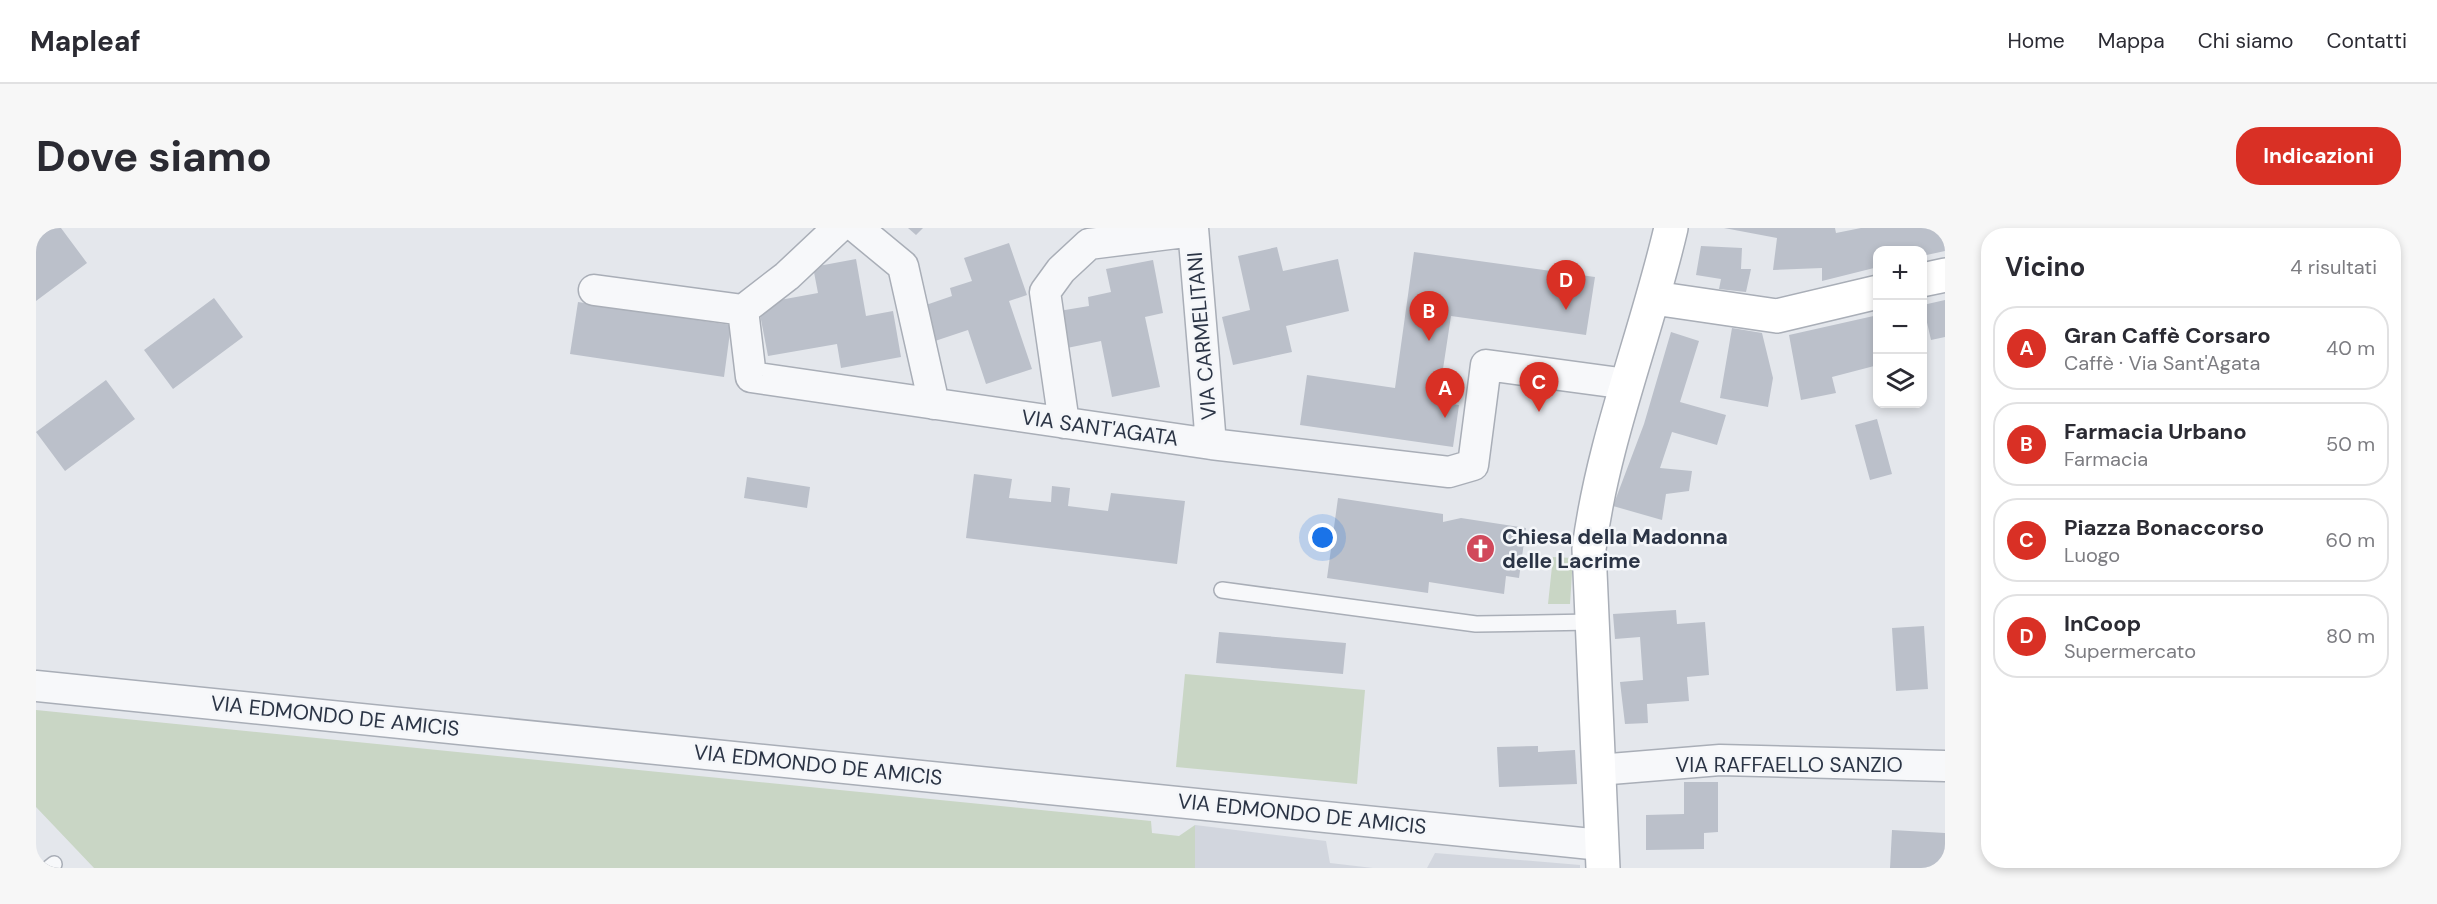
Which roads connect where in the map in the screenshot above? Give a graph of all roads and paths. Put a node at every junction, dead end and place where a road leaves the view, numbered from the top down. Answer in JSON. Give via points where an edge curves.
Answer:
{"nodes":[{"id":1,"x":838,"y":228,"type":"edge"},
{"id":2,"x":857,"y":228,"type":"edge"},
{"id":3,"x":1671,"y":228,"type":"edge"},
{"id":4,"x":1193,"y":229,"type":"edge"},
{"id":5,"x":1945,"y":275,"type":"edge"},
{"id":6,"x":1927,"y":279,"type":"edge"},
{"id":7,"x":594,"y":290,"type":"dead end"},
{"id":8,"x":1873,"y":293,"type":"edge"},
{"id":9,"x":1654,"y":298,"type":"junction"},
{"id":10,"x":743,"y":310,"type":"junction"},
{"id":11,"x":1627,"y":384,"type":"junction"},
{"id":12,"x":934,"y":404,"type":"junction"},
{"id":13,"x":1065,"y":423,"type":"junction"},
{"id":14,"x":1211,"y":444,"type":"junction"},
{"id":15,"x":1222,"y":590,"type":"dead end"},
{"id":16,"x":1592,"y":622,"type":"junction"},
{"id":17,"x":36,"y":686,"type":"edge"},
{"id":18,"x":1945,"y":766,"type":"edge"},
{"id":19,"x":1598,"y":770,"type":"junction"},
{"id":20,"x":1602,"y":856,"type":"edge"}],
"edges":[{"from":1,"to":10,"type":"street","via":[[787,276]]},
{"from":2,"to":12,"type":"street","via":[[903,266]]},
{"from":3,"to":9,"type":"main road"},
{"from":4,"to":13,"type":"street","via":[[1089,244],[1061,270],[1046,292]]},
{"from":4,"to":14,"type":"street","name":"VIA CARMELITANI"},
{"from":5,"to":6,"type":"main road"},
{"from":7,"to":10,"type":"street"},
{"from":8,"to":9,"type":"main road","via":[[1777,316]]},
{"from":9,"to":11,"type":"main road"},
{"from":10,"to":12,"type":"street","name":"VIA SANT'AGATA","via":[[752,377]]},
{"from":11,"to":14,"type":"street","name":"VIA SANT'AGATA","via":[[1486,365],[1473,465],[1449,472]]},
{"from":11,"to":16,"type":"main road","via":[[1594,503],[1588,549]]},
{"from":12,"to":13,"type":"street","name":"VIA SANT'AGATA"},
{"from":13,"to":14,"type":"street","name":"VIA SANT'AGATA"},
{"from":15,"to":16,"type":"lane","via":[[1476,624]]},
{"from":16,"to":19,"type":"main road"},
{"from":17,"to":20,"type":"street","name":"VIA EDMONDO DE AMICIS"},
{"from":18,"to":19,"type":"street","name":"VIA RAFFAELLO SANZIO","via":[[1720,760]]},
{"from":19,"to":20,"type":"main road"}]}
